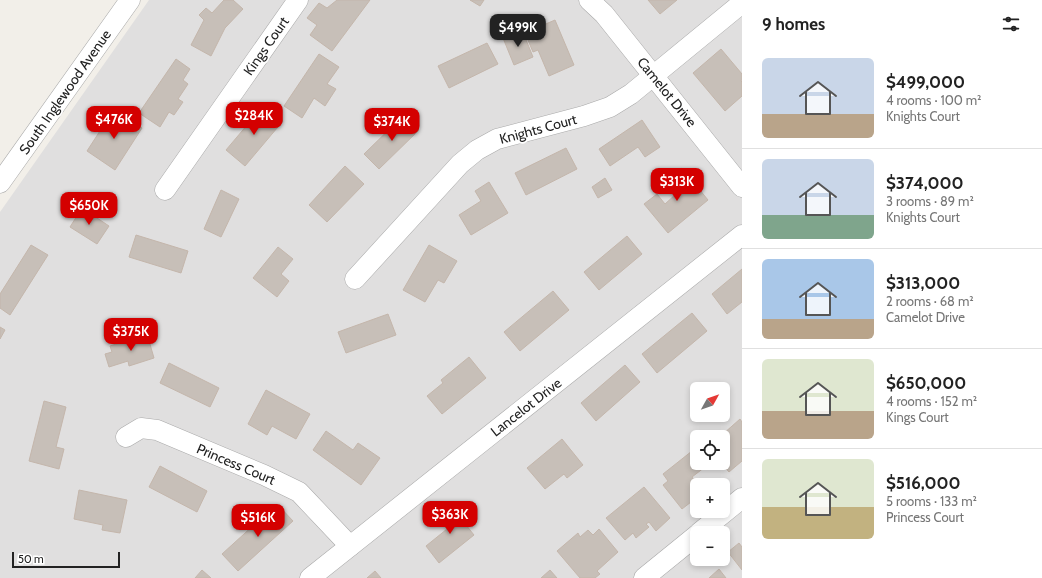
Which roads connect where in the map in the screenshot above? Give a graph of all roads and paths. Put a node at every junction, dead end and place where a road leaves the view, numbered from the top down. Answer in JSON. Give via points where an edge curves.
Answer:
{"nodes":[{"id":1,"x":130,"y":0,"type":"edge"},
{"id":2,"x":298,"y":0,"type":"edge"},
{"id":3,"x":589,"y":0,"type":"edge"},
{"id":4,"x":742,"y":3,"type":"edge"},
{"id":5,"x":653,"y":75,"type":"junction"},
{"id":6,"x":0,"y":183,"type":"edge"},
{"id":7,"x":742,"y":187,"type":"edge"},
{"id":8,"x":165,"y":190,"type":"dead end"},
{"id":9,"x":742,"y":235,"type":"edge"},
{"id":10,"x":355,"y":279,"type":"dead end"},
{"id":11,"x":126,"y":437,"type":"dead end"},
{"id":12,"x":742,"y":498,"type":"edge"},
{"id":13,"x":708,"y":526,"type":"edge"},
{"id":14,"x":690,"y":541,"type":"edge"},
{"id":15,"x":350,"y":546,"type":"junction"},
{"id":16,"x":310,"y":578,"type":"edge"},
{"id":17,"x":644,"y":578,"type":"edge"}],
"edges":[{"from":1,"to":6,"type":"street","name":"South Inglewood Avenue"},
{"from":2,"to":8,"type":"street","name":"Kings Court"},
{"from":3,"to":5,"type":"street","name":"Camelot Drive","via":[[604,14]]},
{"from":4,"to":5,"type":"street","name":"Knights Court"},
{"from":5,"to":7,"type":"street","name":"Camelot Drive"},
{"from":5,"to":10,"type":"street","name":"Knights Court","via":[[631,94],[610,107],[497,138],[477,150],[460,164]]},
{"from":9,"to":15,"type":"street","name":"Lancelot Drive"},
{"from":11,"to":15,"type":"street","name":"Princess Court","via":[[141,428],[157,430],[292,488],[299,492]]},
{"from":12,"to":13,"type":"street"},
{"from":14,"to":17,"type":"street"},
{"from":15,"to":16,"type":"street","name":"Lancelot Drive"}]}
